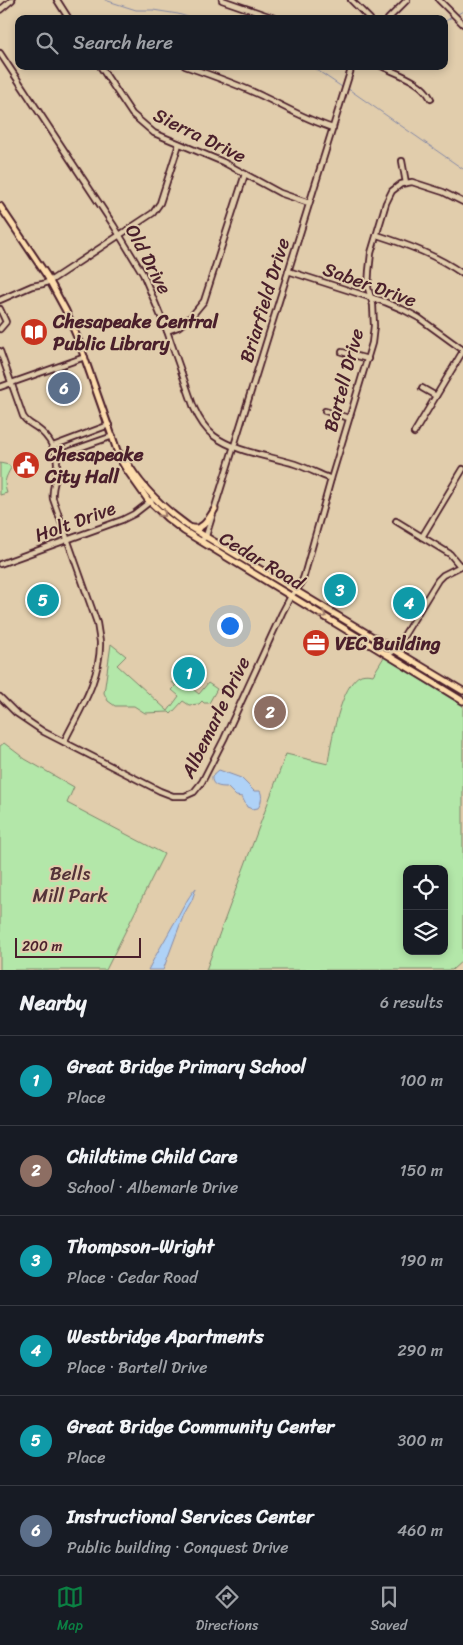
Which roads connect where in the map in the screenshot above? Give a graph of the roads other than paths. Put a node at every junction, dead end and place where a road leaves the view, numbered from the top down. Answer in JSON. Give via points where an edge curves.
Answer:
{"nodes":[{"id":1,"x":12,"y":0,"type":"edge"},
{"id":2,"x":57,"y":0,"type":"edge"},
{"id":3,"x":222,"y":0,"type":"edge"},
{"id":4,"x":351,"y":0,"type":"edge"},
{"id":5,"x":407,"y":0,"type":"edge"},
{"id":6,"x":439,"y":0,"type":"edge"},
{"id":7,"x":0,"y":10,"type":"edge"},
{"id":8,"x":66,"y":15,"type":"edge"},
{"id":9,"x":265,"y":15,"type":"edge"},
{"id":10,"x":366,"y":15,"type":"edge"},
{"id":11,"x":392,"y":15,"type":"edge"},
{"id":12,"x":463,"y":24,"type":"edge"},
{"id":13,"x":0,"y":53,"type":"edge"},
{"id":14,"x":103,"y":70,"type":"edge"},
{"id":15,"x":197,"y":70,"type":"edge"},
{"id":16,"x":351,"y":70,"type":"edge"},
{"id":17,"x":389,"y":70,"type":"edge"},
{"id":18,"x":432,"y":98,"type":"dead end"},
{"id":19,"x":333,"y":128,"type":"junction"},
{"id":20,"x":179,"y":144,"type":"junction"},
{"id":21,"x":402,"y":161,"type":"dead end"},
{"id":22,"x":245,"y":174,"type":"junction"},
{"id":23,"x":406,"y":183,"type":"junction"},
{"id":24,"x":463,"y":202,"type":"edge"},
{"id":25,"x":309,"y":203,"type":"junction"},
{"id":26,"x":0,"y":206,"type":"edge"},
{"id":27,"x":120,"y":235,"type":"junction"},
{"id":28,"x":377,"y":235,"type":"junction"},
{"id":29,"x":288,"y":271,"type":"junction"},
{"id":30,"x":463,"y":274,"type":"edge"},
{"id":31,"x":50,"y":281,"type":"junction"},
{"id":32,"x":370,"y":298,"type":"junction"},
{"id":33,"x":0,"y":300,"type":"edge"},
{"id":34,"x":0,"y":309,"type":"edge"},
{"id":35,"x":0,"y":329,"type":"edge"},
{"id":36,"x":167,"y":331,"type":"junction"},
{"id":37,"x":463,"y":350,"type":"edge"},
{"id":38,"x":0,"y":351,"type":"edge"},
{"id":39,"x":342,"y":352,"type":"dead end"},
{"id":40,"x":85,"y":357,"type":"junction"},
{"id":41,"x":368,"y":359,"type":"junction"},
{"id":42,"x":10,"y":383,"type":"junction"},
{"id":43,"x":0,"y":387,"type":"edge"},
{"id":44,"x":422,"y":388,"type":"dead end"},
{"id":45,"x":436,"y":396,"type":"junction"},
{"id":46,"x":325,"y":411,"type":"dead end"},
{"id":47,"x":350,"y":418,"type":"junction"},
{"id":48,"x":109,"y":426,"type":"junction"},
{"id":49,"x":414,"y":433,"type":"dead end"},
{"id":50,"x":112,"y":436,"type":"junction"},
{"id":51,"x":53,"y":446,"type":"junction"},
{"id":52,"x":234,"y":446,"type":"junction"},
{"id":53,"x":119,"y":454,"type":"junction"},
{"id":54,"x":56,"y":456,"type":"junction"},
{"id":55,"x":463,"y":469,"type":"edge"},
{"id":56,"x":331,"y":479,"type":"junction"},
{"id":57,"x":155,"y":497,"type":"junction"},
{"id":58,"x":150,"y":502,"type":"junction"},
{"id":59,"x":215,"y":509,"type":"junction"},
{"id":60,"x":396,"y":521,"type":"dead end"},
{"id":61,"x":193,"y":528,"type":"junction"},
{"id":62,"x":206,"y":536,"type":"junction"},
{"id":63,"x":422,"y":537,"type":"junction"},
{"id":64,"x":67,"y":539,"type":"junction"},
{"id":65,"x":200,"y":541,"type":"junction"},
{"id":66,"x":0,"y":564,"type":"edge"},
{"id":67,"x":462,"y":565,"type":"edge"},
{"id":68,"x":297,"y":591,"type":"junction"},
{"id":69,"x":291,"y":596,"type":"junction"},
{"id":70,"x":395,"y":650,"type":"junction"},
{"id":71,"x":388,"y":655,"type":"junction"},
{"id":72,"x":463,"y":692,"type":"edge"},
{"id":73,"x":0,"y":697,"type":"edge"},
{"id":74,"x":463,"y":699,"type":"edge"},
{"id":75,"x":64,"y":742,"type":"junction"}],
"edges":[{"from":1,"to":7,"type":"street"},
{"from":2,"to":8,"type":"street"},
{"from":3,"to":9,"type":"street"},
{"from":4,"to":10,"type":"street"},
{"from":5,"to":11,"type":"street"},
{"from":6,"to":12,"type":"street"},
{"from":13,"to":27,"type":"street","name":"Old Drive"},
{"from":14,"to":20,"type":"street","name":"Sierra Drive","via":[[136,117],[154,133]]},
{"from":15,"to":19,"type":"street"},
{"from":16,"to":19,"type":"street","name":"Briarfield Drive"},
{"from":17,"to":18,"type":"street","via":[[418,84]]},
{"from":19,"to":25,"type":"street","name":"Briarfield Drive"},
{"from":20,"to":22,"type":"street","name":"Sierra Drive"},
{"from":20,"to":27,"type":"street","via":[[158,209]]},
{"from":21,"to":23,"type":"street"},
{"from":22,"to":25,"type":"street","name":"Sierra Drive","via":[[280,193]]},
{"from":22,"to":36,"type":"street","via":[[204,301],[190,318]]},
{"from":23,"to":24,"type":"street","via":[[421,184]]},
{"from":23,"to":28,"type":"street","name":"Bartell Drive","via":[[396,187],[390,195]]},
{"from":25,"to":29,"type":"street","name":"Briarfield Drive"},
{"from":26,"to":31,"type":"main road","name":"Cedar Road"},
{"from":27,"to":31,"type":"street"},
{"from":27,"to":36,"type":"street","name":"Old Drive","via":[[143,274]]},
{"from":28,"to":30,"type":"street","via":[[424,251]]},
{"from":28,"to":32,"type":"street","name":"Bartell Drive","via":[[368,271]]},
{"from":29,"to":32,"type":"street","name":"Saber Drive"},
{"from":29,"to":52,"type":"street","name":"Briarfield Drive"},
{"from":31,"to":33,"type":"street"},
{"from":31,"to":40,"type":"main road","name":"Cedar Road"},
{"from":32,"to":37,"type":"street","name":"Saber Drive","via":[[410,312]]},
{"from":32,"to":41,"type":"street","name":"Bartell Drive","via":[[374,326]]},
{"from":34,"to":35,"type":"street","via":[[6,322]]},
{"from":36,"to":52,"type":"street","name":"Old Drive","via":[[199,418],[208,432]]},
{"from":37,"to":45,"type":"street"},
{"from":38,"to":42,"type":"street"},
{"from":39,"to":41,"type":"street"},
{"from":40,"to":42,"type":"street"},
{"from":40,"to":48,"type":"main road","name":"Cedar Road"},
{"from":41,"to":47,"type":"street","name":"Bartell Drive"},
{"from":42,"to":43,"type":"street"},
{"from":42,"to":51,"type":"street","via":[[24,419],[43,433]]},
{"from":44,"to":45,"type":"street"},
{"from":45,"to":49,"type":"street"},
{"from":46,"to":47,"type":"street"},
{"from":47,"to":56,"type":"street","name":"Bartell Drive"},
{"from":48,"to":50,"type":"main road","name":"Cedar Road"},
{"from":48,"to":51,"type":"street"},
{"from":50,"to":53,"type":"main road","name":"Cedar Road"},
{"from":50,"to":54,"type":"street"},
{"from":51,"to":54,"type":"street"},
{"from":52,"to":56,"type":"street","name":"Old Drive"},
{"from":52,"to":59,"type":"street","name":"Briarfield Drive"},
{"from":53,"to":57,"type":"main road","name":"Cedar Road"},
{"from":53,"to":58,"type":"main road","name":"Cedar Road","via":[[128,474]]},
{"from":54,"to":64,"type":"street","via":[[58,468],[52,495]]},
{"from":55,"to":63,"type":"street"},
{"from":56,"to":68,"type":"street","name":"Bartell Drive"},
{"from":57,"to":58,"type":"street","name":"Holt Drive"},
{"from":57,"to":61,"type":"main road","name":"Cedar Road"},
{"from":58,"to":64,"type":"street","name":"Holt Drive","via":[[122,520]]},
{"from":58,"to":65,"type":"main road","name":"Cedar Road","one_way":true,"via":[[175,525]]},
{"from":59,"to":61,"type":"main road","via":[[202,527]]},
{"from":59,"to":62,"type":"street","name":"Briarfield Drive"},
{"from":60,"to":63,"type":"street"},
{"from":61,"to":62,"type":"main road","name":"Cedar Road"},
{"from":62,"to":65,"type":"street"},
{"from":62,"to":68,"type":"main road","name":"Cedar Road"},
{"from":63,"to":67,"type":"street"},
{"from":64,"to":66,"type":"street","name":"Holt Drive"},
{"from":64,"to":75,"type":"street","via":[[97,622],[100,643],[96,673]]},
{"from":65,"to":69,"type":"main road","name":"Cedar Road"},
{"from":67,"to":70,"type":"street","via":[[438,580]]},
{"from":68,"to":69,"type":"street","name":"Albemarle Drive"},
{"from":68,"to":70,"type":"main road","name":"Cedar Road"},
{"from":69,"to":71,"type":"main road","name":"Cedar Road","one_way":true},
{"from":69,"to":75,"type":"street","name":"Albemarle Drive","via":[[224,739],[202,782],[190,794],[181,797],[169,795]]},
{"from":70,"to":71,"type":"street"},
{"from":70,"to":72,"type":"main road","name":"Cedar Road"},
{"from":71,"to":74,"type":"main road","name":"Cedar Road","via":[[429,680],[446,686]]},
{"from":73,"to":75,"type":"street","name":"Albemarle Drive","via":[[24,720]]}]}
